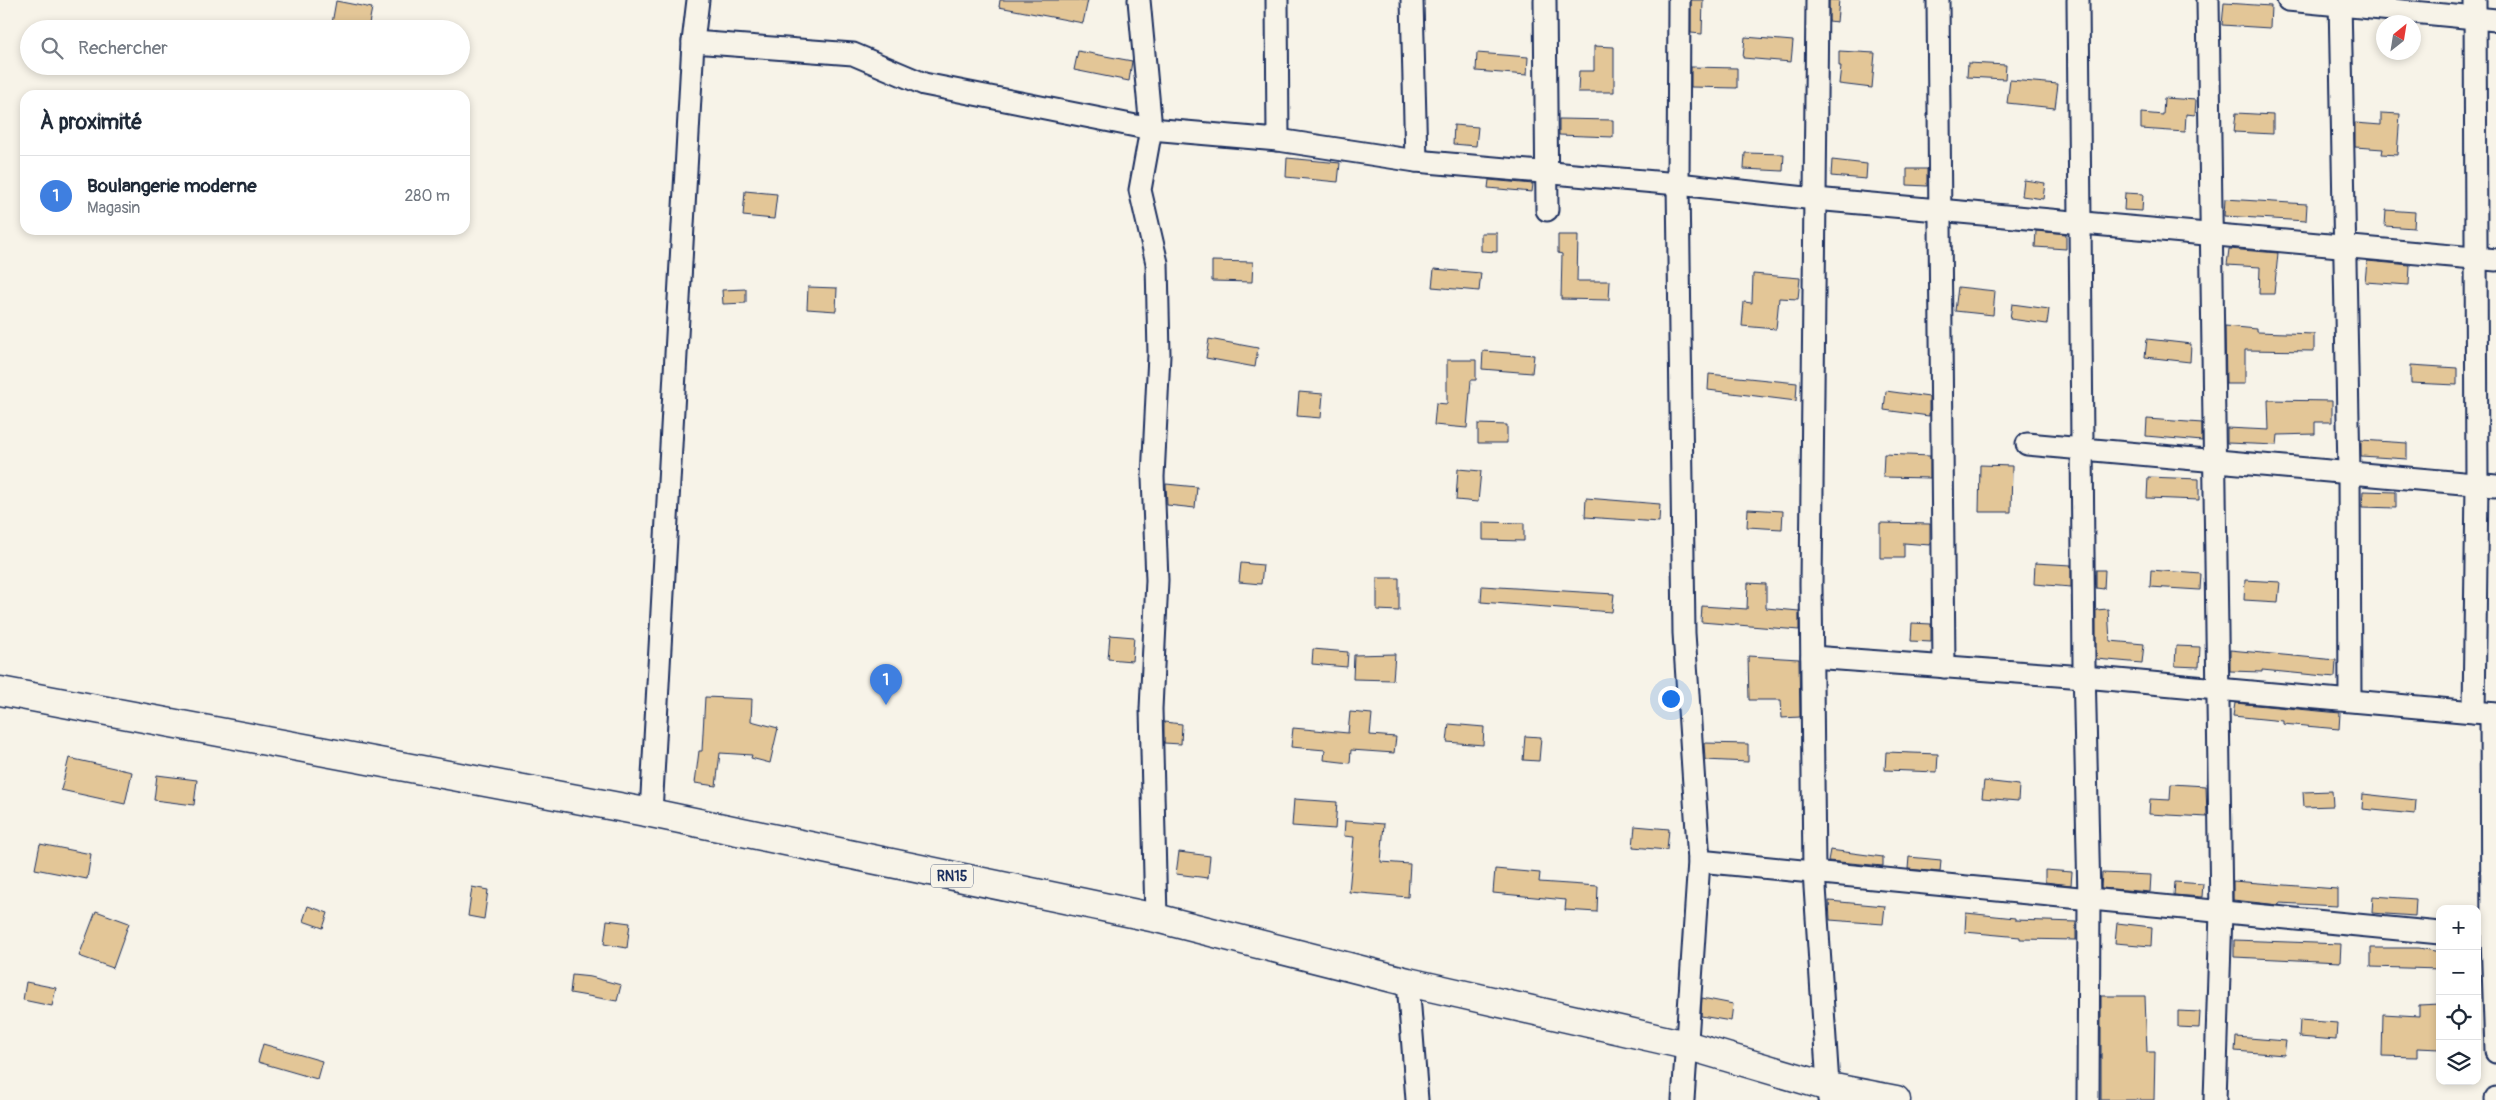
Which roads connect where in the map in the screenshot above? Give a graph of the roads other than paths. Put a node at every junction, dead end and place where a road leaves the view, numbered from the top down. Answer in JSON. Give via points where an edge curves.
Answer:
{"nodes":[{"id":1,"x":698,"y":0,"type":"edge"},
{"id":2,"x":1139,"y":0,"type":"edge"},
{"id":3,"x":1277,"y":0,"type":"edge"},
{"id":4,"x":1412,"y":0,"type":"edge"},
{"id":5,"x":1545,"y":0,"type":"edge"},
{"id":6,"x":1680,"y":0,"type":"edge"},
{"id":7,"x":1817,"y":0,"type":"edge"},
{"id":8,"x":1938,"y":0,"type":"edge"},
{"id":9,"x":2078,"y":0,"type":"edge"},
{"id":10,"x":2208,"y":0,"type":"edge"},
{"id":11,"x":2288,"y":0,"type":"edge"},
{"id":12,"x":2340,"y":2,"type":"edge"},
{"id":13,"x":2475,"y":9,"type":"edge"},
{"id":14,"x":2496,"y":20,"type":"edge"},
{"id":15,"x":693,"y":42,"type":"junction"},
{"id":16,"x":1151,"y":129,"type":"junction"},
{"id":17,"x":1278,"y":140,"type":"junction"},
{"id":18,"x":1416,"y":161,"type":"junction"},
{"id":19,"x":1546,"y":173,"type":"junction"},
{"id":20,"x":1678,"y":184,"type":"junction"},
{"id":21,"x":1815,"y":199,"type":"junction"},
{"id":22,"x":1940,"y":209,"type":"junction"},
{"id":23,"x":1547,"y":210,"type":"dead end"},
{"id":24,"x":2081,"y":222,"type":"junction"},
{"id":25,"x":2211,"y":234,"type":"junction"},
{"id":26,"x":2345,"y":246,"type":"junction"},
{"id":27,"x":2486,"y":259,"type":"edge"},
{"id":28,"x":2027,"y":444,"type":"dead end"},
{"id":29,"x":2083,"y":448,"type":"junction"},
{"id":30,"x":2214,"y":460,"type":"junction"},
{"id":31,"x":2349,"y":472,"type":"junction"},
{"id":32,"x":2486,"y":485,"type":"edge"},
{"id":33,"x":1812,"y":657,"type":"junction"},
{"id":34,"x":1944,"y":667,"type":"junction"},
{"id":35,"x":2084,"y":677,"type":"junction"},
{"id":36,"x":2217,"y":690,"type":"junction"},
{"id":37,"x":0,"y":691,"type":"edge"},
{"id":38,"x":2350,"y":700,"type":"junction"},
{"id":39,"x":2487,"y":713,"type":"edge"},
{"id":40,"x":651,"y":813,"type":"junction"},
{"id":41,"x":1699,"y":861,"type":"junction"},
{"id":42,"x":1814,"y":872,"type":"junction"},
{"id":43,"x":2089,"y":899,"type":"junction"},
{"id":44,"x":2221,"y":912,"type":"junction"},
{"id":45,"x":1156,"y":918,"type":"junction"},
{"id":46,"x":2436,"y":933,"type":"edge"},
{"id":47,"x":2488,"y":938,"type":"edge"},
{"id":48,"x":1408,"y":982,"type":"junction"},
{"id":49,"x":1686,"y":1045,"type":"junction"},
{"id":50,"x":2496,"y":1052,"type":"edge"},
{"id":51,"x":1829,"y":1094,"type":"edge"},
{"id":52,"x":1417,"y":1100,"type":"edge"},
{"id":53,"x":1683,"y":1100,"type":"edge"},
{"id":54,"x":1896,"y":1100,"type":"edge"},
{"id":55,"x":2088,"y":1100,"type":"edge"},
{"id":56,"x":2215,"y":1100,"type":"edge"}],
"edges":[{"from":1,"to":15,"type":"street"},
{"from":2,"to":16,"type":"street"},
{"from":3,"to":17,"type":"street"},
{"from":4,"to":18,"type":"street"},
{"from":5,"to":19,"type":"street"},
{"from":6,"to":20,"type":"street"},
{"from":7,"to":21,"type":"street"},
{"from":8,"to":22,"type":"street"},
{"from":9,"to":24,"type":"street"},
{"from":10,"to":25,"type":"street"},
{"from":11,"to":12,"type":"street"},
{"from":12,"to":13,"type":"street"},
{"from":12,"to":26,"type":"street"},
{"from":13,"to":14,"type":"street"},
{"from":13,"to":27,"type":"street"},
{"from":15,"to":16,"type":"street","via":[[853,54],[924,84]]},
{"from":15,"to":40,"type":"street"},
{"from":16,"to":17,"type":"street"},
{"from":16,"to":45,"type":"street","via":[[1140,190],[1157,263],[1159,355],[1153,477],[1157,580],[1151,709]]},
{"from":17,"to":18,"type":"street"},
{"from":18,"to":19,"type":"street"},
{"from":19,"to":20,"type":"street"},
{"from":19,"to":23,"type":"street"},
{"from":20,"to":21,"type":"street"},
{"from":20,"to":41,"type":"street","via":[[1684,633]]},
{"from":21,"to":22,"type":"street"},
{"from":21,"to":33,"type":"street"},
{"from":22,"to":24,"type":"street"},
{"from":22,"to":34,"type":"street"},
{"from":24,"to":25,"type":"street"},
{"from":24,"to":29,"type":"street"},
{"from":25,"to":26,"type":"street"},
{"from":25,"to":30,"type":"street"},
{"from":26,"to":27,"type":"street"},
{"from":26,"to":31,"type":"street"},
{"from":27,"to":32,"type":"street"},
{"from":28,"to":29,"type":"street"},
{"from":29,"to":30,"type":"street"},
{"from":29,"to":35,"type":"street"},
{"from":30,"to":31,"type":"street"},
{"from":30,"to":36,"type":"street"},
{"from":31,"to":32,"type":"street"},
{"from":31,"to":38,"type":"street"},
{"from":32,"to":39,"type":"street"},
{"from":33,"to":34,"type":"street"},
{"from":33,"to":42,"type":"street"},
{"from":34,"to":35,"type":"street"},
{"from":35,"to":36,"type":"street"},
{"from":35,"to":43,"type":"street"},
{"from":36,"to":38,"type":"street"},
{"from":36,"to":44,"type":"street"},
{"from":37,"to":40,"type":"main road","number":"RN15"},
{"from":38,"to":39,"type":"street"},
{"from":39,"to":47,"type":"street"},
{"from":40,"to":45,"type":"main road","number":"RN15"},
{"from":41,"to":42,"type":"street"},
{"from":41,"to":49,"type":"street"},
{"from":42,"to":43,"type":"street"},
{"from":42,"to":51,"type":"street"},
{"from":43,"to":44,"type":"street"},
{"from":43,"to":55,"type":"street"},
{"from":44,"to":46,"type":"street"},
{"from":44,"to":56,"type":"street"},
{"from":45,"to":48,"type":"main road","number":"RN15"},
{"from":47,"to":50,"type":"street"},
{"from":48,"to":49,"type":"main road","number":"RN15"},
{"from":48,"to":52,"type":"street"},
{"from":49,"to":51,"type":"main road","number":"RN15"},
{"from":49,"to":53,"type":"street"},
{"from":51,"to":54,"type":"main road","number":"RN15"}]}
